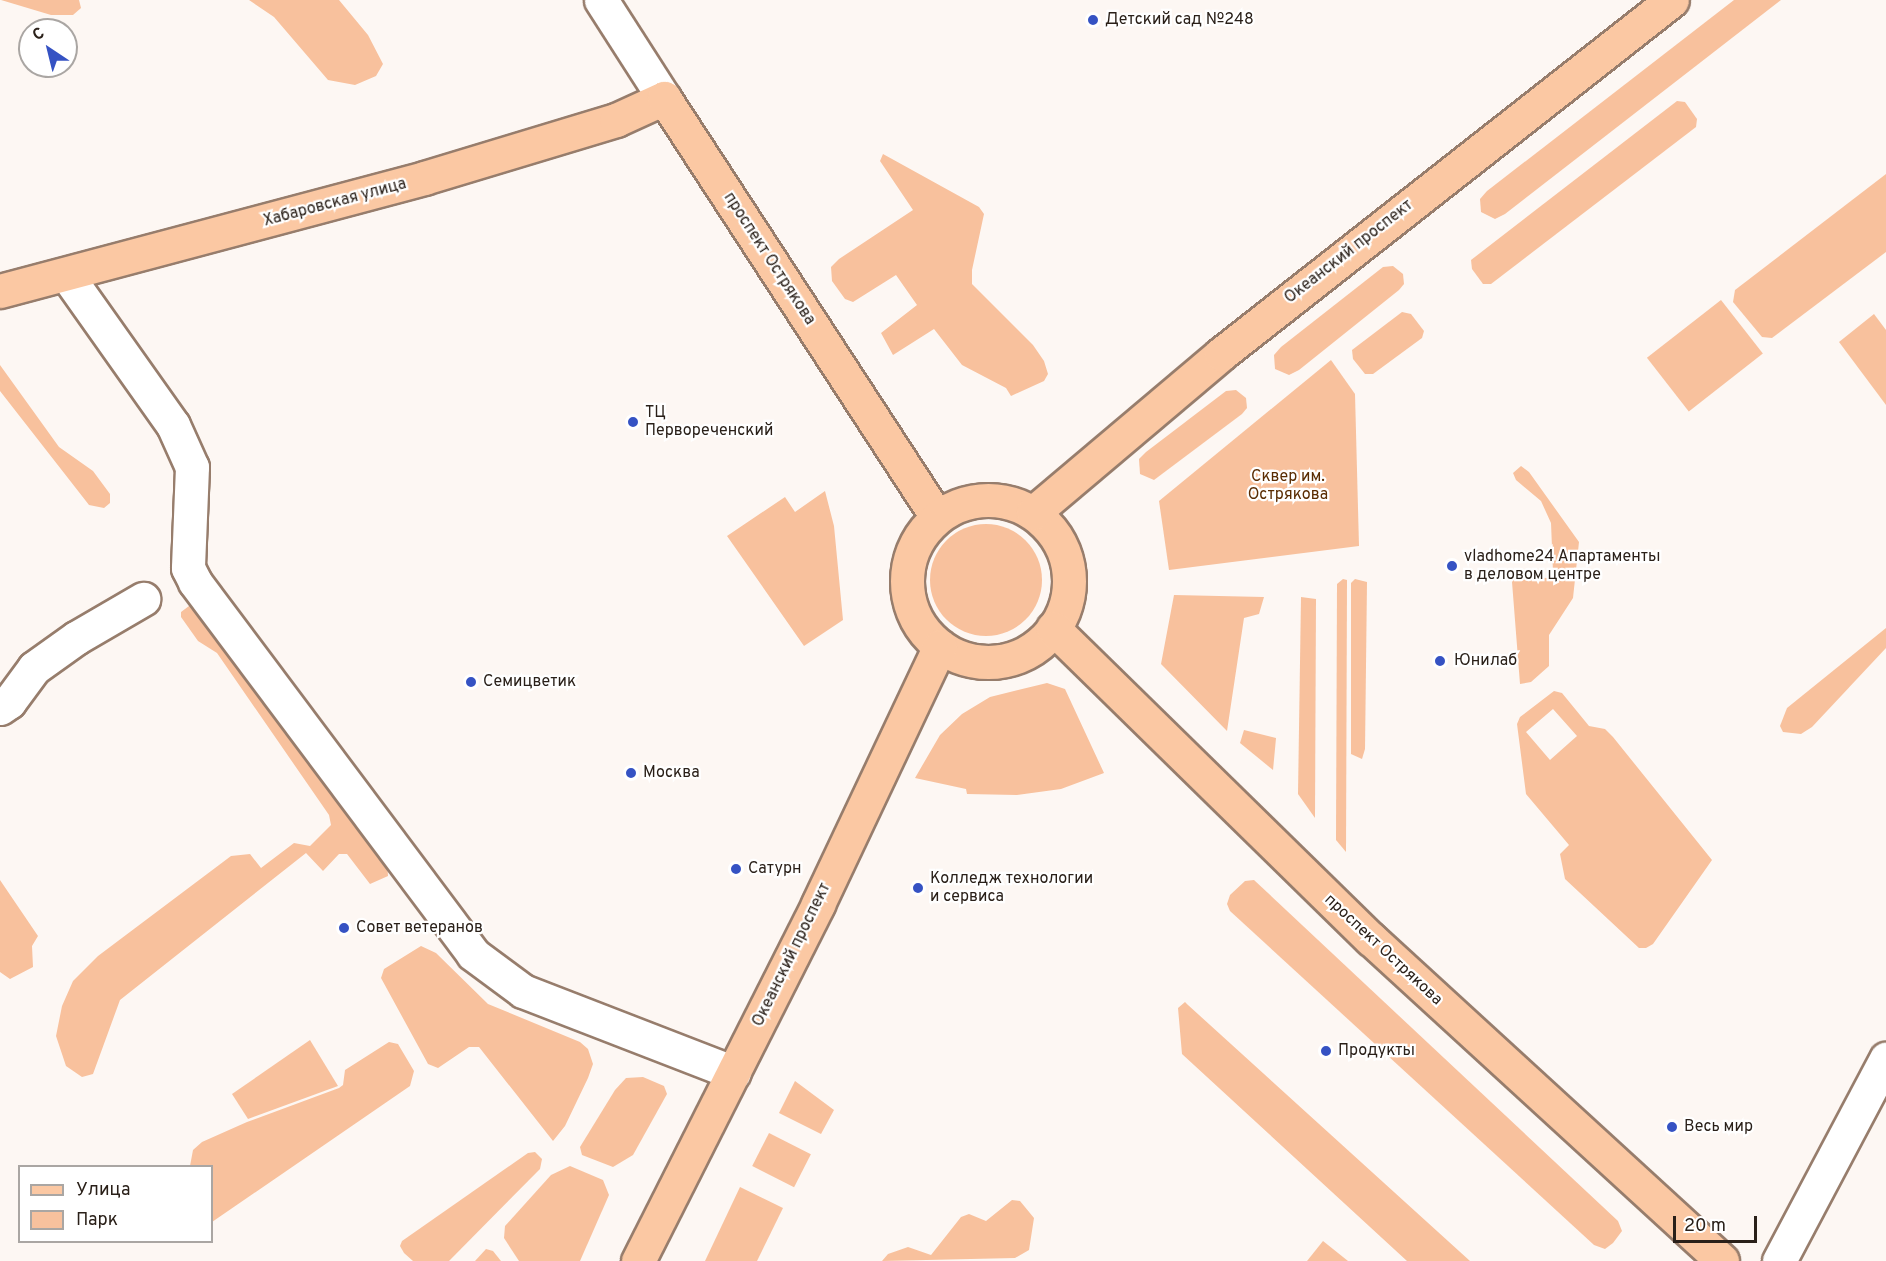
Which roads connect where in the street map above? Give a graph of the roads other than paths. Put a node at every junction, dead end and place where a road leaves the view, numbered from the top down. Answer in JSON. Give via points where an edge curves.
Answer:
{"nodes":[{"id":1,"x":601,"y":0,"type":"edge"},
{"id":2,"x":1672,"y":0,"type":"edge"},
{"id":3,"x":664,"y":98,"type":"junction"},
{"id":4,"x":66,"y":274,"type":"junction"},
{"id":5,"x":0,"y":291,"type":"edge"},
{"id":6,"x":1033,"y":513,"type":"junction"},
{"id":7,"x":938,"y":518,"type":"junction"},
{"id":8,"x":143,"y":599,"type":"dead end"},
{"id":9,"x":1053,"y":628,"type":"junction"},
{"id":10,"x":940,"y":646,"type":"junction"},
{"id":11,"x":0,"y":708,"type":"edge"},
{"id":12,"x":1886,"y":1059,"type":"edge"},
{"id":13,"x":734,"y":1073,"type":"junction"},
{"id":14,"x":638,"y":1261,"type":"edge"},
{"id":15,"x":1722,"y":1261,"type":"edge"},
{"id":16,"x":1779,"y":1261,"type":"edge"}],
"edges":[{"from":1,"to":3,"type":"street","name":"проспект Острякова"},
{"from":2,"to":6,"type":"main road","name":"Океанский проспект","via":[[1221,354]]},
{"from":3,"to":4,"type":"main road","name":"Хабаровская улица","via":[[616,120],[424,178]]},
{"from":3,"to":7,"type":"main road","name":"проспект Острякова"},
{"from":4,"to":5,"type":"main road","name":"Хабаровская улица"},
{"from":4,"to":13,"type":"street","via":[[173,425],[192,467],[188,568],[195,582],[473,954],[523,992]]},
{"from":6,"to":7,"type":"main road","via":[[1014,504],[985,500],[964,503]]},
{"from":6,"to":9,"type":"main road","via":[[1056,536],[1068,567],[1068,596]]},
{"from":7,"to":10,"type":"main road","via":[[913,549],[907,587],[915,616]]},
{"from":8,"to":11,"type":"street","via":[[34,668]]},
{"from":9,"to":10,"type":"main road","via":[[1037,645],[1006,660],[971,660]]},
{"from":9,"to":15,"type":"main road","name":"проспект Острякова","via":[[1371,939]]},
{"from":10,"to":13,"type":"main road","name":"Океанский проспект"},
{"from":12,"to":16,"type":"street"},
{"from":13,"to":14,"type":"main road","name":"Океанский проспект"}]}
